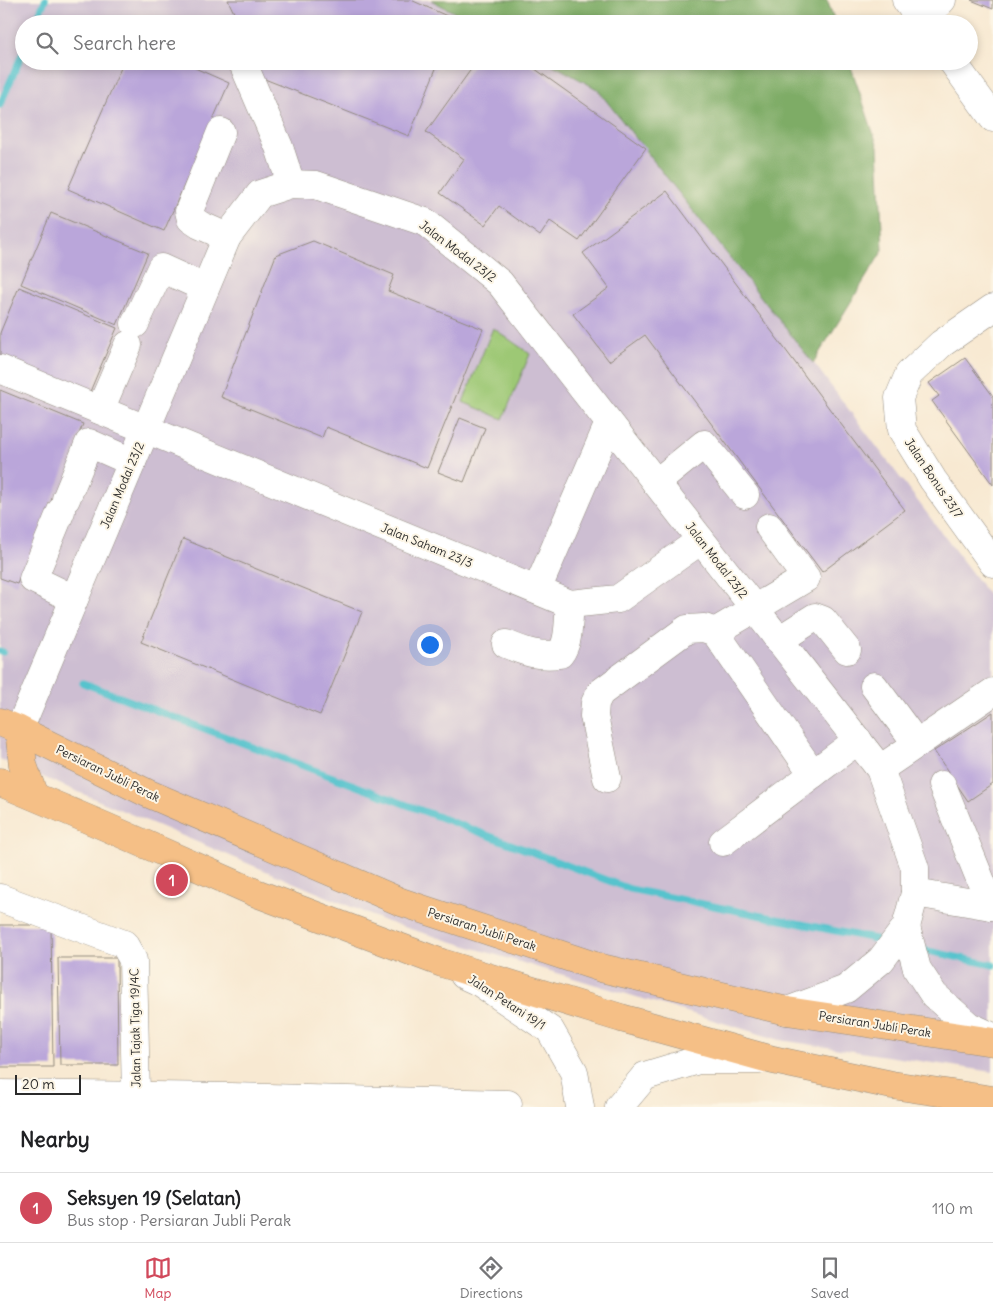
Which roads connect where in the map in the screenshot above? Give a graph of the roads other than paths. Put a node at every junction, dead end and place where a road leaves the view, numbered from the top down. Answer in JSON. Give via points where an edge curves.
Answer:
{"nodes":[{"id":1,"x":942,"y":0,"type":"edge"},
{"id":2,"x":917,"y":14,"type":"edge"},
{"id":3,"x":246,"y":70,"type":"edge"},
{"id":4,"x":958,"y":70,"type":"edge"},
{"id":5,"x":993,"y":118,"type":"edge"},
{"id":6,"x":221,"y":132,"type":"dead end"},
{"id":7,"x":291,"y":184,"type":"junction"},
{"id":8,"x":227,"y":237,"type":"junction"},
{"id":9,"x":206,"y":288,"type":"junction"},
{"id":10,"x":993,"y":308,"type":"edge"},
{"id":11,"x":0,"y":369,"type":"edge"},
{"id":12,"x":100,"y":410,"type":"junction"},
{"id":13,"x":609,"y":423,"type":"junction"},
{"id":14,"x":146,"y":429,"type":"junction"},
{"id":15,"x":132,"y":462,"type":"junction"},
{"id":16,"x":656,"y":482,"type":"junction"},
{"id":17,"x":745,"y":495,"type":"dead end"},
{"id":18,"x":768,"y":527,"type":"dead end"},
{"id":19,"x":701,"y":540,"type":"junction"},
{"id":20,"x":993,"y":563,"type":"edge"},
{"id":21,"x":537,"y":590,"type":"junction"},
{"id":22,"x":74,"y":599,"type":"junction"},
{"id":23,"x":570,"y":604,"type":"junction"},
{"id":24,"x":755,"y":609,"type":"junction"},
{"id":25,"x":715,"y":632,"type":"junction"},
{"id":26,"x":780,"y":640,"type":"junction"},
{"id":27,"x":506,"y":644,"type":"dead end"},
{"id":28,"x":847,"y":650,"type":"dead end"},
{"id":29,"x":874,"y":686,"type":"dead end"},
{"id":30,"x":993,"y":692,"type":"edge"},
{"id":31,"x":6,"y":732,"type":"edge"},
{"id":32,"x":858,"y":740,"type":"junction"},
{"id":33,"x":917,"y":744,"type":"junction"},
{"id":34,"x":880,"y":769,"type":"junction"},
{"id":35,"x":813,"y":774,"type":"junction"},
{"id":36,"x":608,"y":778,"type":"dead end"},
{"id":37,"x":0,"y":782,"type":"edge"},
{"id":38,"x":942,"y":785,"type":"dead end"},
{"id":39,"x":34,"y":796,"type":"junction"},
{"id":40,"x":723,"y":842,"type":"dead end"},
{"id":41,"x":915,"y":893,"type":"junction"},
{"id":42,"x":0,"y":898,"type":"edge"},
{"id":43,"x":906,"y":927,"type":"junction"},
{"id":44,"x":442,"y":963,"type":"junction"},
{"id":45,"x":787,"y":1010,"type":"junction"},
{"id":46,"x":993,"y":1037,"type":"edge"},
{"id":47,"x":993,"y":1042,"type":"edge"},
{"id":48,"x":773,"y":1060,"type":"junction"},
{"id":49,"x":0,"y":1094,"type":"edge"},
{"id":50,"x":136,"y":1096,"type":"junction"},
{"id":51,"x":993,"y":1100,"type":"edge"},
{"id":52,"x":230,"y":1102,"type":"edge"},
{"id":53,"x":508,"y":1104,"type":"dead end"},
{"id":54,"x":580,"y":1107,"type":"edge"},
{"id":55,"x":619,"y":1107,"type":"edge"}],
"edges":[{"from":1,"to":2,"type":"street"},
{"from":3,"to":7,"type":"street"},
{"from":4,"to":5,"type":"street"},
{"from":6,"to":8,"type":"street","via":[[189,211],[191,219]]},
{"from":7,"to":8,"type":"street","name":"Jalan Modal 23/2","via":[[260,194]]},
{"from":7,"to":13,"type":"street","name":"Jalan Modal 23/2","via":[[316,185],[424,222],[500,283]]},
{"from":8,"to":9,"type":"street","name":"Jalan Modal 23/2"},
{"from":9,"to":12,"type":"street","via":[[161,268]]},
{"from":9,"to":14,"type":"street","name":"Jalan Modal 23/2"},
{"from":10,"to":20,"type":"street","name":"Jalan Bonus 23/7","via":[[941,344],[909,374],[899,398],[902,430],[933,480]]},
{"from":11,"to":12,"type":"street","name":"Jalan Saham 23/3"},
{"from":12,"to":14,"type":"street","name":"Jalan Saham 23/3"},
{"from":13,"to":16,"type":"street","name":"Jalan Modal 23/2"},
{"from":13,"to":21,"type":"street"},
{"from":14,"to":15,"type":"street","name":"Jalan Modal 23/2"},
{"from":14,"to":21,"type":"street","name":"Jalan Saham 23/3"},
{"from":15,"to":22,"type":"street","name":"Jalan Modal 23/2"},
{"from":15,"to":22,"type":"street","via":[[89,443],[33,579]]},
{"from":16,"to":17,"type":"street","via":[[704,444]]},
{"from":16,"to":19,"type":"street","name":"Jalan Modal 23/2"},
{"from":18,"to":24,"type":"street","via":[[806,578]]},
{"from":19,"to":23,"type":"street","name":"Jalan Saham 23/3","via":[[618,599]]},
{"from":19,"to":24,"type":"street","name":"Jalan Modal 23/2"},
{"from":21,"to":23,"type":"street","name":"Jalan Saham 23/3"},
{"from":22,"to":31,"type":"street","name":"Jalan Modal 23/2"},
{"from":23,"to":27,"type":"street","via":[[566,639],[560,654],[542,656]]},
{"from":24,"to":25,"type":"street"},
{"from":24,"to":26,"type":"street","name":"Jalan Modal 23/2"},
{"from":25,"to":35,"type":"street"},
{"from":25,"to":36,"type":"street","via":[[687,628],[600,693],[594,716]]},
{"from":26,"to":28,"type":"street","via":[[815,617],[823,620]]},
{"from":26,"to":32,"type":"street","name":"Jalan Modal 23/2"},
{"from":29,"to":33,"type":"street"},
{"from":30,"to":33,"type":"street"},
{"from":31,"to":39,"type":"main road"},
{"from":31,"to":45,"type":"main road","name":"Persiaran Jubli Perak","via":[[401,902],[601,968]]},
{"from":32,"to":34,"type":"street","name":"Jalan Modal 23/2"},
{"from":32,"to":35,"type":"street"},
{"from":33,"to":34,"type":"street"},
{"from":34,"to":41,"type":"street","name":"Jalan Modal 23/2","via":[[915,868]]},
{"from":35,"to":40,"type":"street"},
{"from":37,"to":39,"type":"main road"},
{"from":38,"to":41,"type":"street","via":[[991,906]]},
{"from":39,"to":44,"type":"main road","via":[[256,893]]},
{"from":41,"to":43,"type":"street","name":"Jalan Modal 23/2"},
{"from":42,"to":50,"type":"street","name":"Jalan Tajak Tiga 19/4C","via":[[124,944],[133,960]]},
{"from":43,"to":45,"type":"street","name":"Jalan Modal 23/2","via":[[881,960],[846,989]]},
{"from":43,"to":46,"type":"street","name":"Jalan Modal 23/2","via":[[916,969],[934,995],[969,1026]]},
{"from":44,"to":48,"type":"main road"},
{"from":44,"to":54,"type":"street","name":"Jalan Petani 19/1","via":[[479,982],[550,1030],[574,1072]]},
{"from":45,"to":47,"type":"main road","name":"Persiaran Jubli Perak"},
{"from":48,"to":51,"type":"main road","via":[[892,1085]]},
{"from":48,"to":55,"type":"street","via":[[698,1060],[645,1076]]},
{"from":49,"to":50,"type":"street"},
{"from":50,"to":52,"type":"street"},
{"from":52,"to":53,"type":"street"}]}
